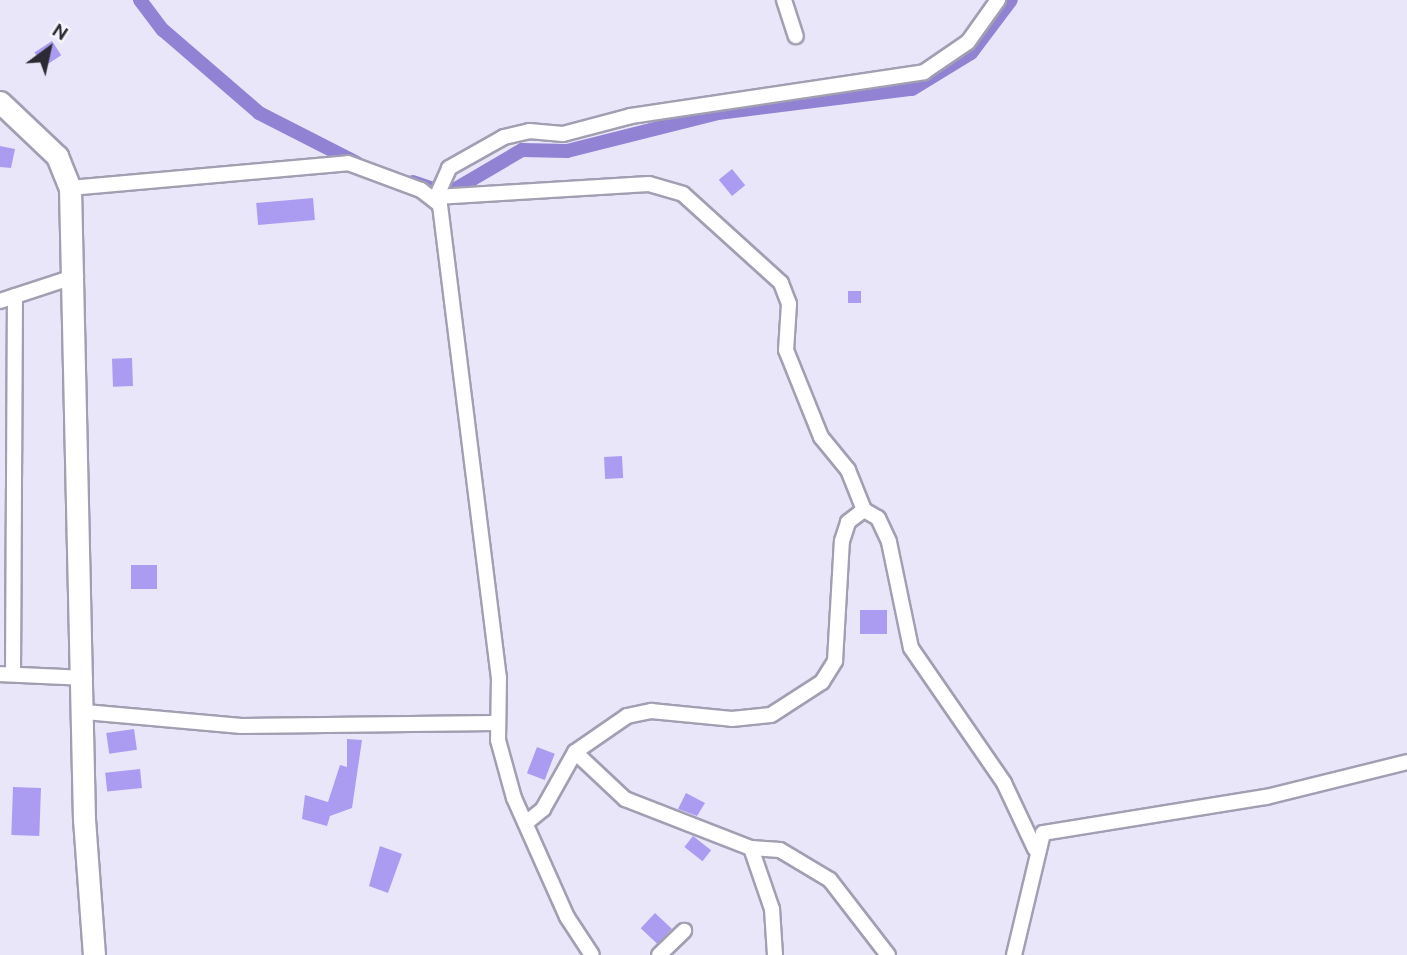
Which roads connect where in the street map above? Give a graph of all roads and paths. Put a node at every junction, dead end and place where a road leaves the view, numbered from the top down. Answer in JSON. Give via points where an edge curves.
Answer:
{"nodes":[{"id":1,"x":784,"y":0,"type":"edge"},
{"id":2,"x":998,"y":0,"type":"edge"},
{"id":3,"x":796,"y":36,"type":"dead end"},
{"id":4,"x":0,"y":102,"type":"edge"},
{"id":5,"x":70,"y":188,"type":"junction"},
{"id":6,"x":437,"y":192,"type":"junction"},
{"id":7,"x":76,"y":276,"type":"junction"},
{"id":8,"x":15,"y":296,"type":"junction"},
{"id":9,"x":0,"y":301,"type":"edge"},
{"id":10,"x":864,"y":510,"type":"junction"},
{"id":11,"x":7,"y":674,"type":"edge"},
{"id":12,"x":85,"y":678,"type":"junction"},
{"id":13,"x":85,"y":712,"type":"junction"},
{"id":14,"x":495,"y":723,"type":"junction"},
{"id":15,"x":575,"y":752,"type":"junction"},
{"id":16,"x":1407,"y":762,"type":"edge"},
{"id":17,"x":526,"y":823,"type":"junction"},
{"id":18,"x":751,"y":848,"type":"junction"},
{"id":19,"x":1035,"y":849,"type":"junction"},
{"id":20,"x":684,"y":931,"type":"dead end"},
{"id":21,"x":94,"y":955,"type":"edge"},
{"id":22,"x":592,"y":955,"type":"edge"},
{"id":23,"x":659,"y":955,"type":"edge"},
{"id":24,"x":775,"y":955,"type":"edge"},
{"id":25,"x":888,"y":955,"type":"edge"},
{"id":26,"x":1014,"y":955,"type":"edge"}],
"edges":[{"from":1,"to":3,"type":"street"},
{"from":2,"to":6,"type":"street","via":[[968,42],[924,72],[631,116],[563,134],[529,131],[504,137]]},
{"from":4,"to":5,"type":"main road","via":[[57,156]]},
{"from":5,"to":6,"type":"street","via":[[348,163]]},
{"from":5,"to":7,"type":"main road"},
{"from":6,"to":10,"type":"street","via":[[649,184],[683,194],[781,283],[789,304],[786,350],[821,437],[848,470]]},
{"from":6,"to":14,"type":"street","via":[[446,228],[499,677]]},
{"from":7,"to":8,"type":"street"},
{"from":7,"to":12,"type":"main road"},
{"from":8,"to":9,"type":"street"},
{"from":8,"to":11,"type":"street"},
{"from":10,"to":15,"type":"street","via":[[848,522],[842,541],[835,661],[806,695],[771,715],[732,719],[651,711],[627,716]]},
{"from":10,"to":19,"type":"street","via":[[878,518],[889,542],[911,648],[1004,783]]},
{"from":11,"to":12,"type":"street"},
{"from":12,"to":13,"type":"main road"},
{"from":13,"to":14,"type":"street","via":[[241,726]]},
{"from":13,"to":21,"type":"main road"},
{"from":14,"to":17,"type":"street"},
{"from":15,"to":17,"type":"street","via":[[543,809]]},
{"from":15,"to":18,"type":"street","via":[[625,799]]},
{"from":16,"to":19,"type":"street","via":[[1266,797],[1066,825],[1042,833]]},
{"from":17,"to":22,"type":"street","via":[[567,917]]},
{"from":18,"to":24,"type":"street","via":[[772,909]]},
{"from":18,"to":25,"type":"street","via":[[779,850],[830,880]]},
{"from":19,"to":26,"type":"street"},
{"from":20,"to":23,"type":"street"}]}
